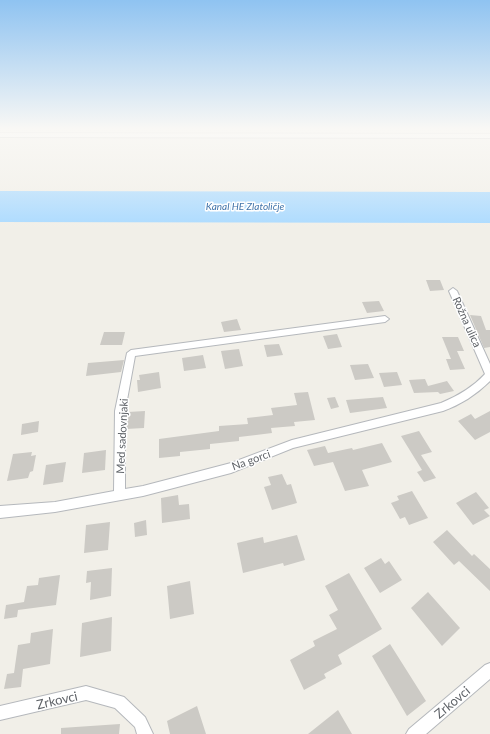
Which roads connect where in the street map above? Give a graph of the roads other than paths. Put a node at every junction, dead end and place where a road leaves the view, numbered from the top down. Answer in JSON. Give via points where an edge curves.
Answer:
{"nodes":[{"id":1,"x":453,"y":291,"type":"dead end"},
{"id":2,"x":385,"y":319,"type":"dead end"},
{"id":3,"x":490,"y":374,"type":"edge"},
{"id":4,"x":119,"y":496,"type":"junction"},
{"id":5,"x":0,"y":512,"type":"edge"},
{"id":6,"x":490,"y":670,"type":"edge"},
{"id":7,"x":0,"y":713,"type":"edge"},
{"id":8,"x":146,"y":734,"type":"edge"},
{"id":9,"x":414,"y":734,"type":"edge"}],
"edges":[{"from":1,"to":3,"type":"street","name":"Rožna ulica"},
{"from":2,"to":4,"type":"street","name":"Med sadovnjaki","via":[[131,353],[120,412]]},
{"from":3,"to":4,"type":"street","name":"Na gorci","via":[[466,396],[443,406],[292,444],[208,475]]},
{"from":4,"to":5,"type":"street","name":"Na gorci","via":[[55,507]]},
{"from":6,"to":9,"type":"street","name":"Zrkovci"},
{"from":7,"to":8,"type":"street","name":"Zrkovci","via":[[86,694],[119,702],[140,722]]}]}
